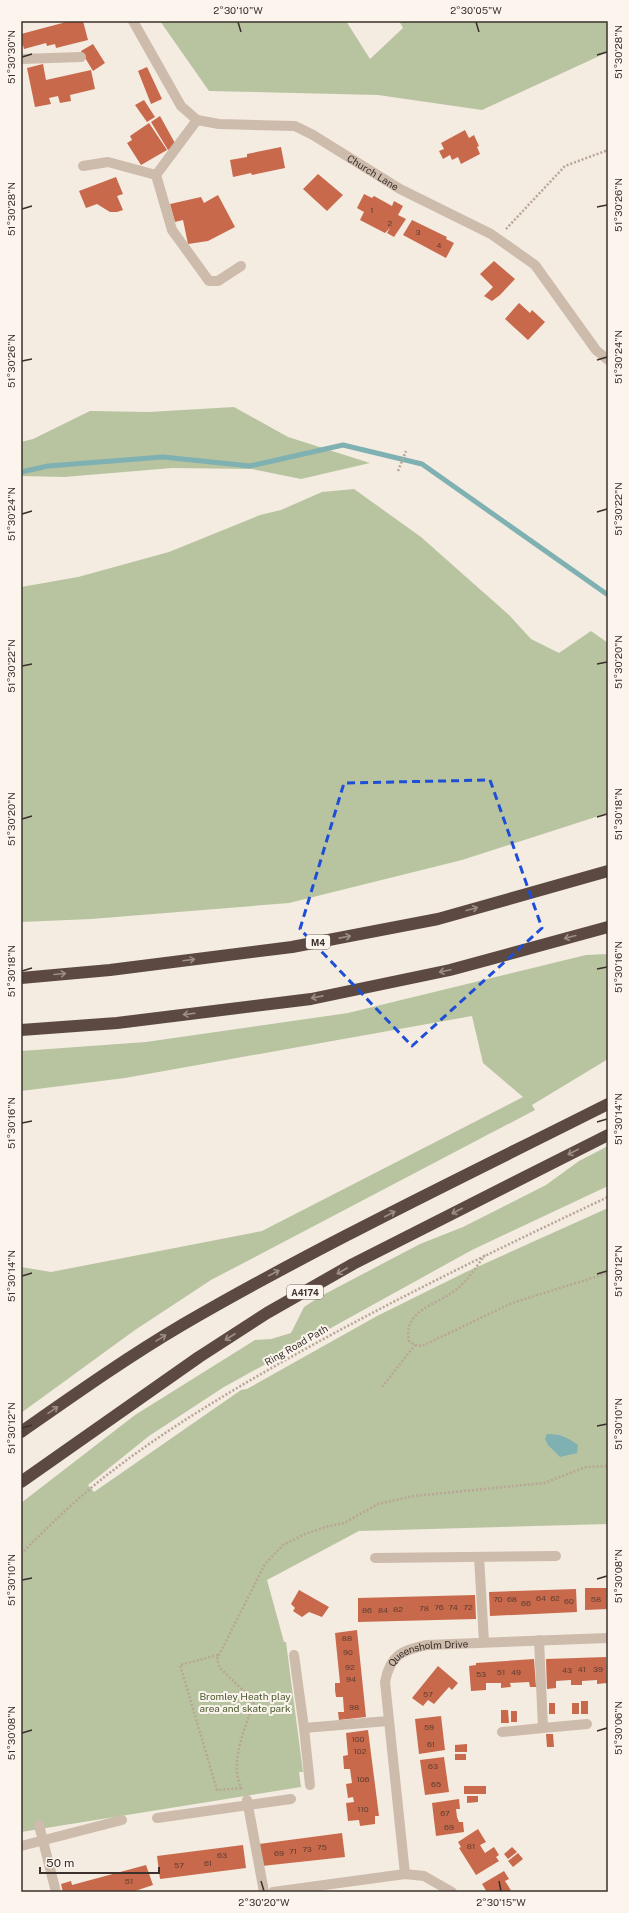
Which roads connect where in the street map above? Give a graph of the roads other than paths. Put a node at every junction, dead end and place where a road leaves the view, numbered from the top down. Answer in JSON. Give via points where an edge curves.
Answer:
{"nodes":[{"id":1,"x":133,"y":21,"type":"edge"},
{"id":2,"x":81,"y":57,"type":"dead end"},
{"id":3,"x":21,"y":59,"type":"edge"},
{"id":4,"x":197,"y":120,"type":"junction"},
{"id":5,"x":83,"y":166,"type":"dead end"},
{"id":6,"x":156,"y":175,"type":"junction"},
{"id":7,"x":241,"y":266,"type":"dead end"},
{"id":8,"x":608,"y":360,"type":"edge"},
{"id":9,"x":608,"y":872,"type":"edge"},
{"id":10,"x":608,"y":927,"type":"edge"},
{"id":11,"x":21,"y":978,"type":"edge"},
{"id":12,"x":21,"y":1030,"type":"edge"},
{"id":13,"x":608,"y":1104,"type":"edge"},
{"id":14,"x":608,"y":1135,"type":"edge"},
{"id":15,"x":21,"y":1432,"type":"edge"},
{"id":16,"x":21,"y":1482,"type":"edge"},
{"id":17,"x":556,"y":1556,"type":"dead end"},
{"id":18,"x":479,"y":1557,"type":"junction"},
{"id":19,"x":375,"y":1558,"type":"dead end"},
{"id":20,"x":608,"y":1638,"type":"edge"},
{"id":21,"x":540,"y":1640,"type":"junction"},
{"id":22,"x":484,"y":1642,"type":"junction"},
{"id":23,"x":294,"y":1655,"type":"dead end"},
{"id":24,"x":388,"y":1721,"type":"junction"},
{"id":25,"x":587,"y":1724,"type":"dead end"},
{"id":26,"x":304,"y":1728,"type":"junction"},
{"id":27,"x":543,"y":1728,"type":"junction"},
{"id":28,"x":502,"y":1732,"type":"dead end"},
{"id":29,"x":310,"y":1785,"type":"dead end"},
{"id":30,"x":291,"y":1799,"type":"dead end"},
{"id":31,"x":247,"y":1803,"type":"junction"},
{"id":32,"x":157,"y":1818,"type":"dead end"},
{"id":33,"x":122,"y":1820,"type":"dead end"},
{"id":34,"x":39,"y":1825,"type":"dead end"},
{"id":35,"x":43,"y":1840,"type":"junction"},
{"id":36,"x":21,"y":1846,"type":"edge"},
{"id":37,"x":405,"y":1874,"type":"junction"},
{"id":38,"x":56,"y":1892,"type":"edge"},
{"id":39,"x":264,"y":1892,"type":"edge"},
{"id":40,"x":277,"y":1892,"type":"edge"},
{"id":41,"x":452,"y":1892,"type":"edge"}],
"edges":[{"from":1,"to":4,"type":"street","via":[[181,106]]},
{"from":2,"to":3,"type":"street"},
{"from":4,"to":6,"type":"street"},
{"from":4,"to":8,"type":"street","name":"Church Lane","via":[[219,124],[295,126],[400,189],[491,234],[535,265],[596,350]]},
{"from":5,"to":6,"type":"street","via":[[108,162]]},
{"from":6,"to":7,"type":"street","via":[[172,230],[209,281],[218,281]]},
{"from":11,"to":9,"type":"highway","number":"M4","one_way":true,"via":[[110,970],[292,947],[438,919]]},
{"from":10,"to":12,"type":"highway","one_way":true,"via":[[450,970],[311,999],[117,1023]]},
{"from":15,"to":13,"type":"highway","one_way":true,"via":[[167,1334],[267,1277]]},
{"from":14,"to":16,"type":"highway","number":"A4174","one_way":true,"via":[[353,1264],[267,1313],[199,1357]]},
{"from":17,"to":18,"type":"street"},
{"from":18,"to":19,"type":"street"},
{"from":18,"to":22,"type":"street"},
{"from":20,"to":21,"type":"street","name":"Queensholm Drive"},
{"from":21,"to":22,"type":"street","name":"Queensholm Drive"},
{"from":21,"to":27,"type":"street"},
{"from":22,"to":24,"type":"street","name":"Queensholm Drive","via":[[427,1644],[407,1649],[396,1656],[387,1668],[385,1682]]},
{"from":23,"to":26,"type":"street"},
{"from":24,"to":26,"type":"street"},
{"from":24,"to":37,"type":"street","name":"Queensholm Drive"},
{"from":25,"to":27,"type":"street"},
{"from":26,"to":29,"type":"street"},
{"from":27,"to":28,"type":"street"},
{"from":30,"to":31,"type":"street"},
{"from":31,"to":32,"type":"street"},
{"from":31,"to":39,"type":"street"},
{"from":33,"to":35,"type":"street"},
{"from":34,"to":35,"type":"street"},
{"from":35,"to":36,"type":"street"},
{"from":35,"to":38,"type":"street"},
{"from":37,"to":40,"type":"street"},
{"from":37,"to":41,"type":"street","via":[[424,1876]]}]}
